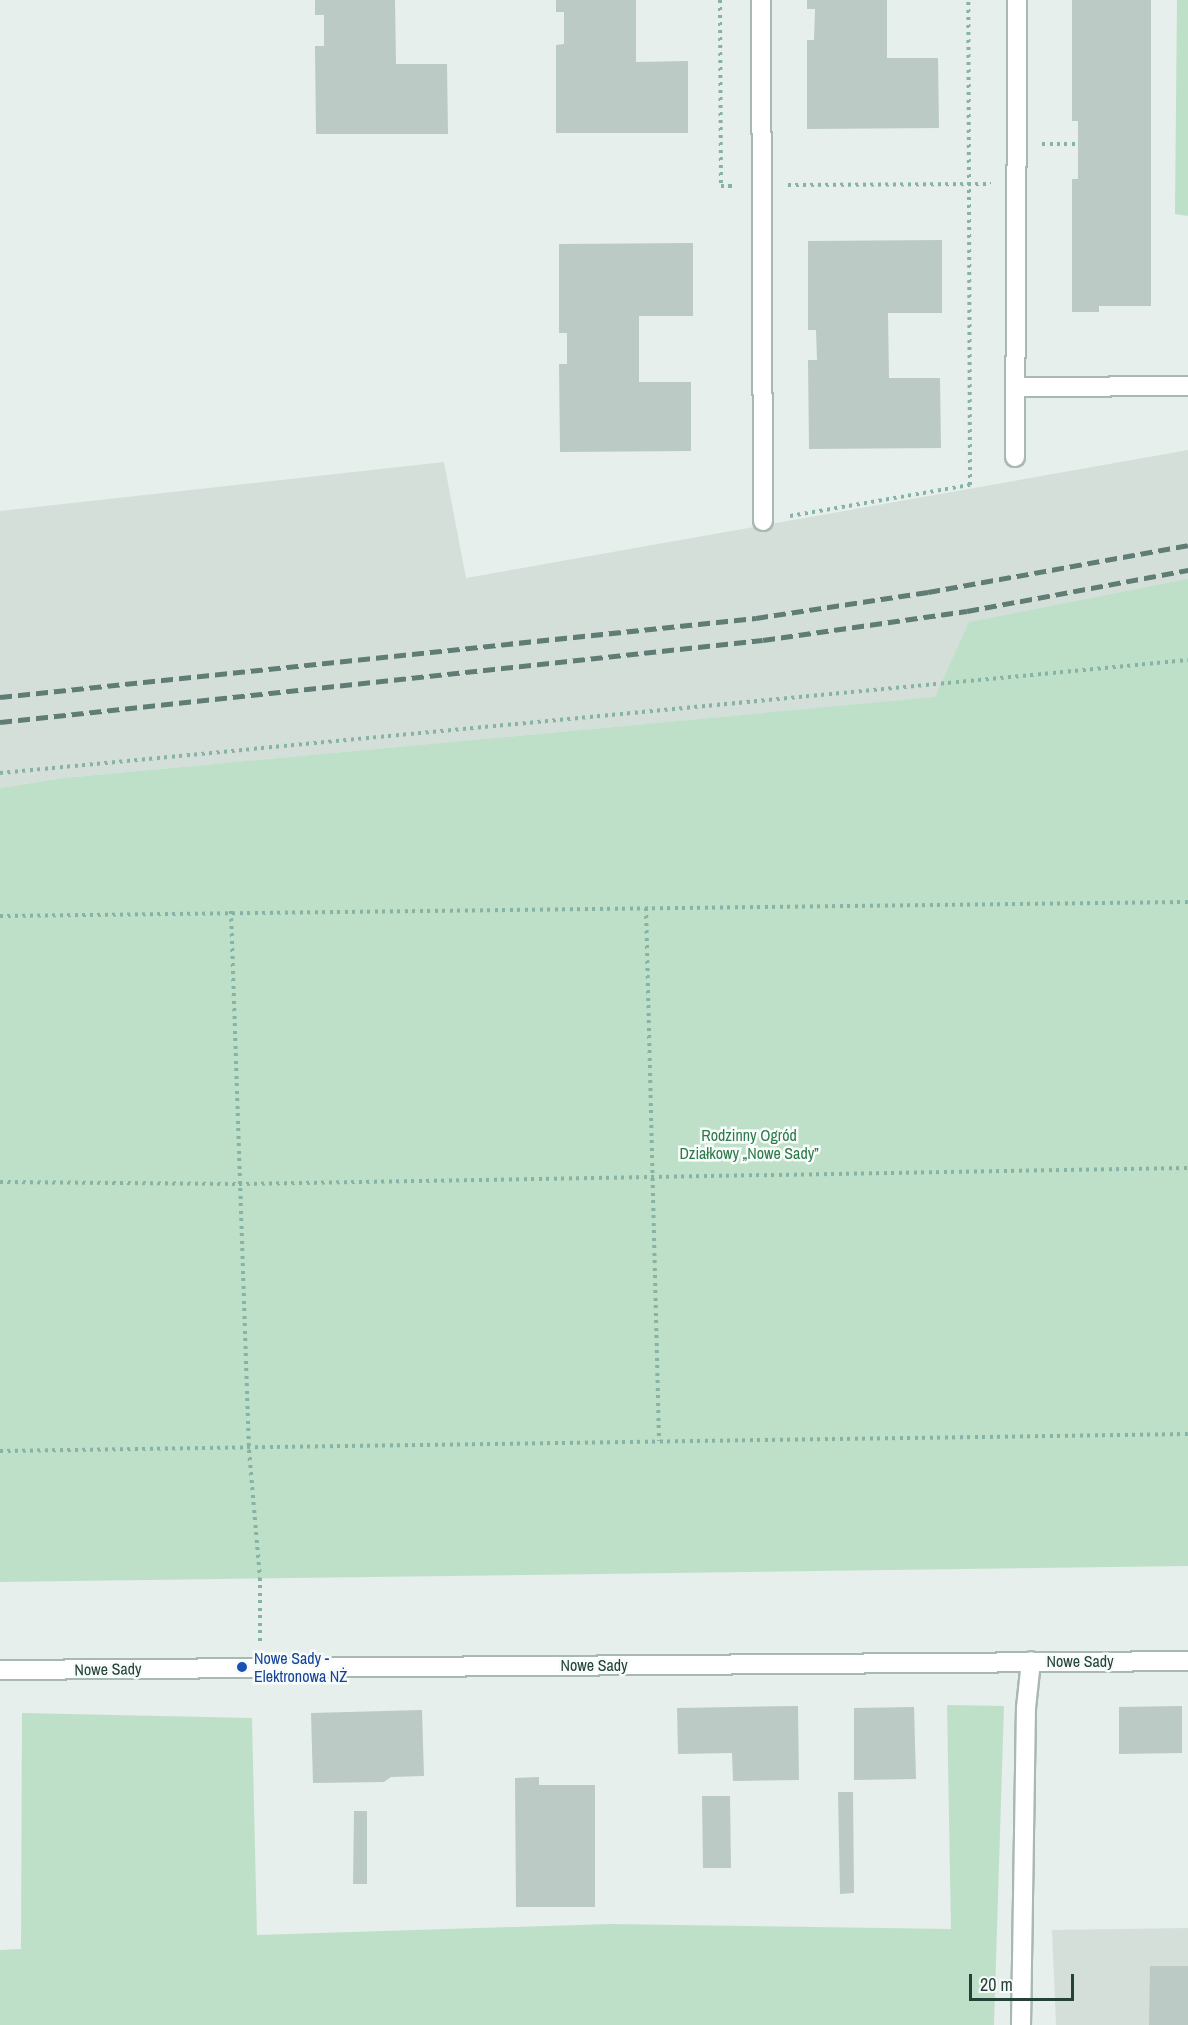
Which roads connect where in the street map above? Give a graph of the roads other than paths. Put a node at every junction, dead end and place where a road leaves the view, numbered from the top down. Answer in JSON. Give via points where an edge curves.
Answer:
{"nodes":[{"id":1,"x":761,"y":0,"type":"edge"},
{"id":2,"x":1017,"y":0,"type":"edge"},
{"id":3,"x":1188,"y":386,"type":"edge"},
{"id":4,"x":1015,"y":387,"type":"junction"},
{"id":5,"x":1015,"y":457,"type":"dead end"},
{"id":6,"x":763,"y":521,"type":"road end"},
{"id":7,"x":1031,"y":1661,"type":"junction"},
{"id":8,"x":1188,"y":1661,"type":"edge"},
{"id":9,"x":0,"y":1670,"type":"edge"},
{"id":10,"x":1021,"y":2025,"type":"edge"}],
"edges":[{"from":1,"to":6,"type":"street"},
{"from":2,"to":4,"type":"street"},
{"from":3,"to":4,"type":"street"},
{"from":4,"to":5,"type":"street"},
{"from":7,"to":8,"type":"street","name":"Nowe Sady"},
{"from":7,"to":9,"type":"street","name":"Nowe Sady"},
{"from":7,"to":10,"type":"street","via":[[1026,1708]]}]}
